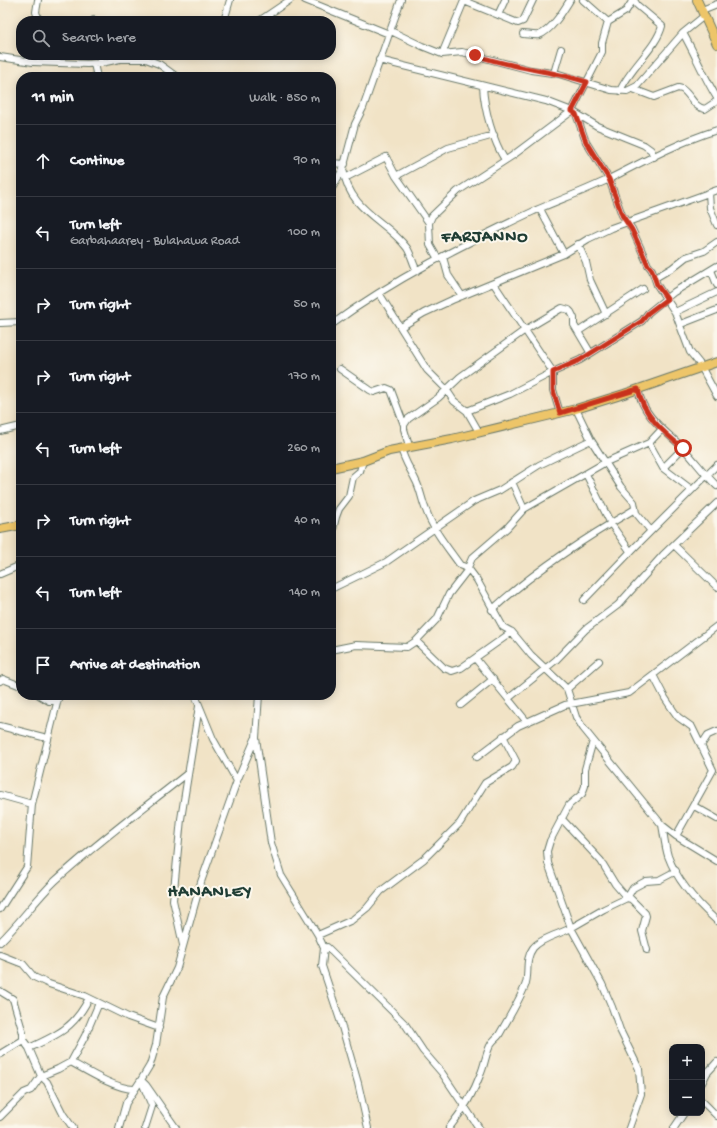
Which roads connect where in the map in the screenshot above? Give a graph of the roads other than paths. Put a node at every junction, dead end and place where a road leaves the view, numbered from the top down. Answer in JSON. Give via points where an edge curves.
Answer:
{"nodes":[{"id":1,"x":38,"y":0,"type":"edge"},
{"id":2,"x":230,"y":0,"type":"edge"},
{"id":3,"x":290,"y":0,"type":"edge"},
{"id":4,"x":305,"y":0,"type":"edge"},
{"id":5,"x":401,"y":0,"type":"edge"},
{"id":6,"x":505,"y":0,"type":"edge"},
{"id":7,"x":533,"y":0,"type":"edge"},
{"id":8,"x":570,"y":0,"type":"edge"},
{"id":9,"x":583,"y":0,"type":"edge"},
{"id":10,"x":634,"y":0,"type":"edge"},
{"id":11,"x":697,"y":0,"type":"edge"},
{"id":12,"x":717,"y":4,"type":"edge"},
{"id":13,"x":703,"y":13,"type":"junction"},
{"id":14,"x":498,"y":14,"type":"junction"},
{"id":15,"x":37,"y":16,"type":"edge"},
{"id":16,"x":225,"y":16,"type":"edge"},
{"id":17,"x":268,"y":16,"type":"edge"},
{"id":18,"x":608,"y":22,"type":"junction"},
{"id":19,"x":390,"y":32,"type":"junction"},
{"id":20,"x":683,"y":33,"type":"junction"},
{"id":21,"x":523,"y":34,"type":"dead end"},
{"id":22,"x":717,"y":44,"type":"edge"},
{"id":23,"x":561,"y":49,"type":"dead end"},
{"id":24,"x":442,"y":54,"type":"junction"},
{"id":25,"x":0,"y":57,"type":"edge"},
{"id":26,"x":16,"y":59,"type":"edge"},
{"id":27,"x":20,"y":60,"type":"edge"},
{"id":28,"x":98,"y":60,"type":"edge"},
{"id":29,"x":114,"y":60,"type":"edge"},
{"id":30,"x":149,"y":60,"type":"edge"},
{"id":31,"x":379,"y":60,"type":"junction"},
{"id":32,"x":33,"y":62,"type":"joint"},
{"id":33,"x":98,"y":63,"type":"junction"},
{"id":34,"x":97,"y":72,"type":"edge"},
{"id":35,"x":170,"y":72,"type":"edge"},
{"id":36,"x":554,"y":73,"type":"junction"},
{"id":37,"x":587,"y":82,"type":"junction"},
{"id":38,"x":483,"y":86,"type":"junction"},
{"id":39,"x":633,"y":89,"type":"junction"},
{"id":40,"x":620,"y":91,"type":"junction"},
{"id":41,"x":717,"y":99,"type":"edge"},
{"id":42,"x":574,"y":112,"type":"junction"},
{"id":43,"x":717,"y":130,"type":"edge"},
{"id":44,"x":494,"y":135,"type":"junction"},
{"id":45,"x":654,"y":157,"type":"junction"},
{"id":46,"x":505,"y":160,"type":"junction"},
{"id":47,"x":336,"y":164,"type":"edge"},
{"id":48,"x":344,"y":166,"type":"junction"},
{"id":49,"x":396,"y":176,"type":"junction"},
{"id":50,"x":345,"y":178,"type":"junction"},
{"id":51,"x":609,"y":179,"type":"junction"},
{"id":52,"x":336,"y":181,"type":"edge"},
{"id":53,"x":717,"y":190,"type":"edge"},
{"id":54,"x":709,"y":193,"type":"junction"},
{"id":55,"x":540,"y":209,"type":"junction"},
{"id":56,"x":626,"y":222,"type":"junction"},
{"id":57,"x":429,"y":223,"type":"junction"},
{"id":58,"x":717,"y":225,"type":"edge"},
{"id":59,"x":717,"y":242,"type":"edge"},
{"id":60,"x":578,"y":244,"type":"junction"},
{"id":61,"x":564,"y":254,"type":"junction"},
{"id":62,"x":440,"y":258,"type":"junction"},
{"id":63,"x":717,"y":266,"type":"edge"},
{"id":64,"x":711,"y":270,"type":"junction"},
{"id":65,"x":417,"y":271,"type":"junction"},
{"id":66,"x":655,"y":278,"type":"junction"},
{"id":67,"x":494,"y":284,"type":"junction"},
{"id":68,"x":717,"y":285,"type":"edge"},
{"id":69,"x":643,"y":289,"type":"dead end"},
{"id":70,"x":717,"y":292,"type":"edge"},
{"id":71,"x":379,"y":294,"type":"junction"},
{"id":72,"x":462,"y":296,"type":"junction"},
{"id":73,"x":667,"y":299,"type":"junction"},
{"id":74,"x":717,"y":310,"type":"edge"},
{"id":75,"x":675,"y":312,"type":"junction"},
{"id":76,"x":606,"y":314,"type":"junction"},
{"id":77,"x":16,"y":322,"type":"edge"},
{"id":78,"x":336,"y":322,"type":"edge"},
{"id":79,"x":0,"y":323,"type":"edge"},
{"id":80,"x":681,"y":324,"type":"junction"},
{"id":81,"x":401,"y":327,"type":"junction"},
{"id":82,"x":525,"y":330,"type":"junction"},
{"id":83,"x":579,"y":331,"type":"junction"},
{"id":84,"x":590,"y":352,"type":"junction"},
{"id":85,"x":717,"y":362,"type":"edge"},
{"id":86,"x":700,"y":367,"type":"junction"},
{"id":87,"x":340,"y":369,"type":"dead end"},
{"id":88,"x":553,"y":372,"type":"junction"},
{"id":89,"x":446,"y":389,"type":"junction"},
{"id":90,"x":638,"y":389,"type":"junction"},
{"id":91,"x":717,"y":396,"type":"edge"},
{"id":92,"x":576,"y":409,"type":"junction"},
{"id":93,"x":467,"y":411,"type":"junction"},
{"id":94,"x":560,"y":413,"type":"junction"},
{"id":95,"x":404,"y":425,"type":"junction"},
{"id":96,"x":16,"y":427,"type":"edge"},
{"id":97,"x":662,"y":429,"type":"junction"},
{"id":98,"x":0,"y":431,"type":"edge"},
{"id":99,"x":479,"y":432,"type":"junction"},
{"id":100,"x":591,"y":440,"type":"junction"},
{"id":101,"x":648,"y":443,"type":"junction"},
{"id":102,"x":409,"y":446,"type":"junction"},
{"id":103,"x":401,"y":448,"type":"junction"},
{"id":104,"x":683,"y":448,"type":"junction"},
{"id":105,"x":363,"y":461,"type":"junction"},
{"id":106,"x":606,"y":462,"type":"junction"},
{"id":107,"x":717,"y":465,"type":"edge"},
{"id":108,"x":336,"y":467,"type":"edge"},
{"id":109,"x":663,"y":468,"type":"junction"},
{"id":110,"x":586,"y":474,"type":"junction"},
{"id":111,"x":707,"y":477,"type":"junction"},
{"id":112,"x":512,"y":482,"type":"junction"},
{"id":113,"x":717,"y":486,"type":"edge"},
{"id":114,"x":692,"y":490,"type":"junction"},
{"id":115,"x":717,"y":503,"type":"edge"},
{"id":116,"x":524,"y":509,"type":"junction"},
{"id":117,"x":635,"y":509,"type":"junction"},
{"id":118,"x":336,"y":517,"type":"edge"},
{"id":119,"x":611,"y":524,"type":"junction"},
{"id":120,"x":16,"y":526,"type":"edge"},
{"id":121,"x":435,"y":527,"type":"junction"},
{"id":122,"x":0,"y":529,"type":"edge"},
{"id":123,"x":651,"y":531,"type":"junction"},
{"id":124,"x":674,"y":545,"type":"junction"},
{"id":125,"x":630,"y":551,"type":"junction"},
{"id":126,"x":16,"y":567,"type":"edge"},
{"id":127,"x":468,"y":568,"type":"junction"},
{"id":128,"x":0,"y":574,"type":"edge"},
{"id":129,"x":336,"y":587,"type":"edge"},
{"id":130,"x":717,"y":587,"type":"edge"},
{"id":131,"x":584,"y":600,"type":"dead end"},
{"id":132,"x":492,"y":610,"type":"junction"},
{"id":133,"x":717,"y":626,"type":"edge"},
{"id":134,"x":512,"y":632,"type":"junction"},
{"id":135,"x":416,"y":641,"type":"junction"},
{"id":136,"x":336,"y":649,"type":"edge"},
{"id":137,"x":475,"y":658,"type":"junction"},
{"id":138,"x":599,"y":661,"type":"dead end"},
{"id":139,"x":546,"y":668,"type":"junction"},
{"id":140,"x":654,"y":675,"type":"junction"},
{"id":141,"x":493,"y":679,"type":"junction"},
{"id":142,"x":0,"y":681,"type":"edge"},
{"id":143,"x":16,"y":684,"type":"edge"},
{"id":144,"x":567,"y":689,"type":"junction"},
{"id":145,"x":509,"y":698,"type":"junction"},
{"id":146,"x":57,"y":700,"type":"edge"},
{"id":147,"x":197,"y":700,"type":"edge"},
{"id":148,"x":260,"y":700,"type":"edge"},
{"id":149,"x":572,"y":703,"type":"junction"},
{"id":150,"x":461,"y":705,"type":"dead end"},
{"id":151,"x":199,"y":706,"type":"junction"},
{"id":152,"x":527,"y":722,"type":"junction"},
{"id":153,"x":0,"y":726,"type":"edge"},
{"id":154,"x":717,"y":731,"type":"edge"},
{"id":155,"x":503,"y":736,"type":"junction"},
{"id":156,"x":47,"y":738,"type":"junction"},
{"id":157,"x":256,"y":738,"type":"junction"},
{"id":158,"x":593,"y":741,"type":"junction"},
{"id":159,"x":702,"y":744,"type":"junction"},
{"id":160,"x":477,"y":757,"type":"dead end"},
{"id":161,"x":715,"y":771,"type":"edge"},
{"id":162,"x":188,"y":773,"type":"junction"},
{"id":163,"x":237,"y":781,"type":"junction"},
{"id":164,"x":0,"y":796,"type":"edge"},
{"id":165,"x":32,"y":804,"type":"junction"},
{"id":166,"x":694,"y":806,"type":"junction"},
{"id":167,"x":561,"y":818,"type":"junction"},
{"id":168,"x":717,"y":819,"type":"edge"},
{"id":169,"x":662,"y":825,"type":"junction"},
{"id":170,"x":676,"y":836,"type":"junction"},
{"id":171,"x":717,"y":861,"type":"edge"},
{"id":172,"x":676,"y":871,"type":"junction"},
{"id":173,"x":627,"y":898,"type":"junction"},
{"id":174,"x":0,"y":909,"type":"edge"},
{"id":175,"x":717,"y":921,"type":"edge"},
{"id":176,"x":571,"y":928,"type":"junction"},
{"id":177,"x":318,"y":935,"type":"junction"},
{"id":178,"x":0,"y":942,"type":"edge"},
{"id":179,"x":183,"y":946,"type":"junction"},
{"id":180,"x":324,"y":948,"type":"junction"},
{"id":181,"x":647,"y":950,"type":"dead end"},
{"id":182,"x":0,"y":955,"type":"edge"},
{"id":183,"x":0,"y":991,"type":"edge"},
{"id":184,"x":89,"y":998,"type":"junction"},
{"id":185,"x":99,"y":1003,"type":"junction"},
{"id":186,"x":159,"y":1028,"type":"junction"},
{"id":187,"x":23,"y":1040,"type":"junction"},
{"id":188,"x":30,"y":1048,"type":"junction"},
{"id":189,"x":0,"y":1054,"type":"edge"},
{"id":190,"x":71,"y":1062,"type":"junction"},
{"id":191,"x":717,"y":1062,"type":"edge"},
{"id":192,"x":41,"y":1076,"type":"junction"},
{"id":193,"x":141,"y":1080,"type":"junction"},
{"id":194,"x":704,"y":1080,"type":"edge"},
{"id":195,"x":134,"y":1089,"type":"junction"},
{"id":196,"x":465,"y":1105,"type":"junction"},
{"id":197,"x":705,"y":1105,"type":"edge"},
{"id":198,"x":682,"y":1116,"type":"edge"},
{"id":199,"x":717,"y":1116,"type":"edge"},
{"id":200,"x":0,"y":1117,"type":"edge"},
{"id":201,"x":73,"y":1128,"type":"edge"},
{"id":202,"x":119,"y":1128,"type":"edge"},
{"id":203,"x":145,"y":1128,"type":"edge"},
{"id":204,"x":176,"y":1128,"type":"edge"},
{"id":205,"x":368,"y":1128,"type":"edge"},
{"id":206,"x":449,"y":1128,"type":"edge"},
{"id":207,"x":479,"y":1128,"type":"edge"},
{"id":208,"x":629,"y":1128,"type":"edge"},
{"id":209,"x":674,"y":1128,"type":"edge"}],
"edges":[{"from":1,"to":15,"type":"street"},
{"from":2,"to":16,"type":"street"},
{"from":3,"to":17,"type":"street"},
{"from":4,"to":19,"type":"street"},
{"from":5,"to":19,"type":"street"},
{"from":6,"to":14,"type":"street"},
{"from":7,"to":14,"type":"street","via":[[521,22]]},
{"from":8,"to":21,"type":"street","via":[[556,21],[545,30],[538,35]]},
{"from":9,"to":18,"type":"street"},
{"from":10,"to":18,"type":"street","via":[[626,11]]},
{"from":10,"to":40,"type":"street","via":[[662,26],[658,36]]},
{"from":11,"to":13,"type":"main road"},
{"from":12,"to":13,"type":"street"},
{"from":13,"to":20,"type":"street"},
{"from":13,"to":22,"type":"main road"},
{"from":14,"to":24,"type":"street","via":[[464,1]]},
{"from":18,"to":37,"type":"street","via":[[602,52]]},
{"from":19,"to":24,"type":"street"},
{"from":19,"to":31,"type":"street"},
{"from":20,"to":39,"type":"street"},
{"from":20,"to":41,"type":"street"},
{"from":23,"to":36,"type":"street"},
{"from":24,"to":36,"type":"street","via":[[462,52],[504,64]]},
{"from":25,"to":26,"type":"street"},
{"from":27,"to":32,"type":"street"},
{"from":28,"to":33,"type":"street"},
{"from":29,"to":33,"type":"street"},
{"from":30,"to":35,"type":"street"},
{"from":31,"to":38,"type":"street"},
{"from":31,"to":48,"type":"street","via":[[354,129]]},
{"from":32,"to":33,"type":"street"},
{"from":33,"to":34,"type":"street"},
{"from":36,"to":37,"type":"street"},
{"from":37,"to":40,"type":"street","via":[[601,88]]},
{"from":37,"to":42,"type":"street"},
{"from":38,"to":42,"type":"street","via":[[546,101]]},
{"from":38,"to":44,"type":"street","via":[[484,103]]},
{"from":39,"to":40,"type":"street"},
{"from":39,"to":41,"type":"street","via":[[654,97],[678,88],[682,89],[697,106],[705,109]]},
{"from":42,"to":45,"type":"street","via":[[597,126],[644,145],[651,150]]},
{"from":42,"to":46,"type":"street"},
{"from":42,"to":51,"type":"street","via":[[586,142]]},
{"from":43,"to":45,"type":"street"},
{"from":44,"to":46,"type":"street"},
{"from":44,"to":49,"type":"street","via":[[448,148]]},
{"from":45,"to":51,"type":"street"},
{"from":46,"to":57,"type":"street","via":[[458,191],[442,205]]},
{"from":47,"to":48,"type":"street"},
{"from":48,"to":50,"type":"street"},
{"from":48,"to":52,"type":"street"},
{"from":49,"to":50,"type":"street","via":[[386,157]]},
{"from":49,"to":57,"type":"street"},
{"from":50,"to":65,"type":"street","via":[[366,213],[408,250]]},
{"from":51,"to":55,"type":"street"},
{"from":51,"to":56,"type":"street"},
{"from":53,"to":54,"type":"street"},
{"from":54,"to":56,"type":"street"},
{"from":54,"to":58,"type":"street","via":[[710,208]]},
{"from":55,"to":61,"type":"street"},
{"from":55,"to":62,"type":"street"},
{"from":56,"to":60,"type":"street"},
{"from":56,"to":66,"type":"street"},
{"from":57,"to":62,"type":"street","via":[[430,245]]},
{"from":59,"to":66,"type":"street","via":[[704,251],[681,260]]},
{"from":60,"to":61,"type":"street"},
{"from":60,"to":76,"type":"street","via":[[590,280]]},
{"from":61,"to":67,"type":"street"},
{"from":62,"to":65,"type":"street"},
{"from":62,"to":72,"type":"street"},
{"from":63,"to":64,"type":"street"},
{"from":64,"to":68,"type":"street"},
{"from":64,"to":73,"type":"street","via":[[684,285]]},
{"from":65,"to":71,"type":"street"},
{"from":66,"to":73,"type":"street"},
{"from":67,"to":72,"type":"street"},
{"from":67,"to":82,"type":"street"},
{"from":69,"to":76,"type":"street"},
{"from":70,"to":75,"type":"street"},
{"from":71,"to":78,"type":"street"},
{"from":71,"to":81,"type":"street"},
{"from":72,"to":81,"type":"street","via":[[424,313]]},
{"from":73,"to":75,"type":"street"},
{"from":73,"to":84,"type":"street","via":[[648,313],[642,321]]},
{"from":74,"to":80,"type":"street"},
{"from":75,"to":80,"type":"street"},
{"from":76,"to":83,"type":"street"},
{"from":77,"to":79,"type":"street"},
{"from":80,"to":86,"type":"street","via":[[690,352]]},
{"from":81,"to":89,"type":"street","via":[[427,370]]},
{"from":82,"to":83,"type":"street","via":[[562,308],[571,312],[574,325]]},
{"from":82,"to":88,"type":"street"},
{"from":82,"to":89,"type":"street","via":[[460,376]]},
{"from":83,"to":84,"type":"street"},
{"from":84,"to":88,"type":"street","via":[[573,364]]},
{"from":85,"to":86,"type":"main road"},
{"from":86,"to":90,"type":"main road"},
{"from":86,"to":91,"type":"street"},
{"from":87,"to":95,"type":"street","via":[[374,392],[386,388],[391,390]]},
{"from":88,"to":93,"type":"street","via":[[516,391]]},
{"from":88,"to":94,"type":"street","via":[[553,390]]},
{"from":89,"to":93,"type":"street"},
{"from":89,"to":95,"type":"street"},
{"from":90,"to":92,"type":"main road"},
{"from":90,"to":97,"type":"street","via":[[640,401],[646,412]]},
{"from":92,"to":94,"type":"main road"},
{"from":92,"to":100,"type":"street"},
{"from":93,"to":99,"type":"street"},
{"from":94,"to":99,"type":"main road"},
{"from":95,"to":102,"type":"street"},
{"from":96,"to":98,"type":"street"},
{"from":97,"to":101,"type":"street"},
{"from":97,"to":104,"type":"street"},
{"from":99,"to":102,"type":"main road"},
{"from":100,"to":106,"type":"street"},
{"from":100,"to":112,"type":"street","via":[[551,459]]},
{"from":101,"to":106,"type":"street"},
{"from":101,"to":109,"type":"street"},
{"from":102,"to":103,"type":"main road"},
{"from":103,"to":105,"type":"main road","via":[[380,453]]},
{"from":103,"to":121,"type":"street","via":[[404,461],[417,482],[426,510]]},
{"from":104,"to":109,"type":"street"},
{"from":104,"to":111,"type":"street"},
{"from":105,"to":108,"type":"main road"},
{"from":105,"to":118,"type":"street","via":[[360,470],[353,477],[350,496]]},
{"from":106,"to":110,"type":"street"},
{"from":106,"to":117,"type":"street","via":[[621,487],[634,502]]},
{"from":107,"to":111,"type":"street"},
{"from":109,"to":114,"type":"street"},
{"from":110,"to":116,"type":"street"},
{"from":110,"to":119,"type":"street"},
{"from":111,"to":113,"type":"street"},
{"from":111,"to":114,"type":"street"},
{"from":112,"to":116,"type":"street"},
{"from":112,"to":121,"type":"street","via":[[474,501]]},
{"from":114,"to":123,"type":"street"},
{"from":115,"to":124,"type":"street"},
{"from":116,"to":127,"type":"street","via":[[507,528],[475,554]]},
{"from":117,"to":119,"type":"street"},
{"from":117,"to":123,"type":"street"},
{"from":119,"to":125,"type":"street"},
{"from":119,"to":132,"type":"street","via":[[596,531],[554,560]]},
{"from":120,"to":122,"type":"main road"},
{"from":121,"to":127,"type":"street","via":[[460,565]]},
{"from":121,"to":129,"type":"street","via":[[386,562]]},
{"from":123,"to":125,"type":"street"},
{"from":124,"to":130,"type":"street"},
{"from":124,"to":139,"type":"street","via":[[618,605],[586,629]]},
{"from":125,"to":131,"type":"street"},
{"from":126,"to":128,"type":"street"},
{"from":127,"to":132,"type":"street","via":[[490,600]]},
{"from":127,"to":135,"type":"street","via":[[449,594],[437,619]]},
{"from":132,"to":134,"type":"street","via":[[503,627]]},
{"from":133,"to":140,"type":"street"},
{"from":134,"to":137,"type":"street"},
{"from":134,"to":139,"type":"street"},
{"from":135,"to":136,"type":"street","via":[[406,646],[356,645]]},
{"from":135,"to":137,"type":"street","via":[[449,671],[461,668]]},
{"from":137,"to":141,"type":"street"},
{"from":138,"to":144,"type":"street"},
{"from":139,"to":144,"type":"street"},
{"from":139,"to":145,"type":"street"},
{"from":140,"to":149,"type":"street","via":[[629,693]]},
{"from":140,"to":159,"type":"street","via":[[678,717],[692,727]]},
{"from":141,"to":145,"type":"street"},
{"from":141,"to":150,"type":"street"},
{"from":142,"to":143,"type":"street","via":[[2,679]]},
{"from":144,"to":149,"type":"street"},
{"from":145,"to":152,"type":"street"},
{"from":146,"to":156,"type":"street"},
{"from":147,"to":151,"type":"street"},
{"from":148,"to":157,"type":"street"},
{"from":149,"to":152,"type":"street"},
{"from":149,"to":158,"type":"street","via":[[576,717]]},
{"from":151,"to":162,"type":"street"},
{"from":151,"to":163,"type":"street"},
{"from":152,"to":155,"type":"street"},
{"from":153,"to":156,"type":"street"},
{"from":154,"to":159,"type":"street","via":[[708,735]]},
{"from":155,"to":160,"type":"street"},
{"from":155,"to":177,"type":"street","via":[[516,761],[512,767],[485,783],[460,823],[424,858],[381,891],[367,908],[352,920]]},
{"from":156,"to":165,"type":"street"},
{"from":157,"to":163,"type":"street"},
{"from":157,"to":177,"type":"street","via":[[271,843],[281,876]]},
{"from":158,"to":167,"type":"street","via":[[585,769],[585,786],[582,794],[569,805]]},
{"from":158,"to":169,"type":"street"},
{"from":159,"to":161,"type":"street"},
{"from":161,"to":166,"type":"street"},
{"from":162,"to":178,"type":"street","via":[[54,882]]},
{"from":162,"to":179,"type":"street","via":[[173,900]]},
{"from":163,"to":179,"type":"street","via":[[201,882]]},
{"from":164,"to":165,"type":"street"},
{"from":165,"to":174,"type":"street","via":[[27,867]]},
{"from":166,"to":168,"type":"street"},
{"from":166,"to":170,"type":"street"},
{"from":167,"to":173,"type":"street","via":[[601,862]]},
{"from":167,"to":176,"type":"street","via":[[547,852],[548,862]]},
{"from":169,"to":170,"type":"street"},
{"from":169,"to":172,"type":"street","via":[[668,856]]},
{"from":170,"to":171,"type":"street"},
{"from":172,"to":173,"type":"street","via":[[659,880],[646,881],[633,888]]},
{"from":172,"to":175,"type":"street","via":[[693,897]]},
{"from":173,"to":176,"type":"street"},
{"from":173,"to":181,"type":"street","via":[[631,899],[646,916],[642,931]]},
{"from":176,"to":196,"type":"street","via":[[534,946],[526,966],[526,984],[498,1036],[491,1043],[481,1074]]},
{"from":176,"to":208,"type":"street","via":[[602,984],[639,1069],[641,1094]]},
{"from":177,"to":180,"type":"street"},
{"from":179,"to":186,"type":"street","via":[[175,974],[163,997]]},
{"from":180,"to":196,"type":"street","via":[[327,947],[405,1024]]},
{"from":180,"to":205,"type":"street","via":[[322,966],[358,1083]]},
{"from":182,"to":184,"type":"street","via":[[23,964],[34,977]]},
{"from":183,"to":187,"type":"street","via":[[13,999]]},
{"from":184,"to":185,"type":"street"},
{"from":184,"to":188,"type":"street","via":[[71,1026]]},
{"from":185,"to":186,"type":"street","via":[[144,1024]]},
{"from":185,"to":190,"type":"street"},
{"from":186,"to":193,"type":"street","via":[[150,1064]]},
{"from":187,"to":188,"type":"street"},
{"from":187,"to":189,"type":"street"},
{"from":188,"to":192,"type":"street"},
{"from":190,"to":192,"type":"street"},
{"from":190,"to":195,"type":"street","via":[[104,1079]]},
{"from":191,"to":194,"type":"street"},
{"from":192,"to":200,"type":"street","via":[[31,1090]]},
{"from":192,"to":201,"type":"street"},
{"from":193,"to":195,"type":"street"},
{"from":193,"to":203,"type":"street","via":[[152,1106]]},
{"from":193,"to":204,"type":"street"},
{"from":195,"to":202,"type":"street","via":[[126,1103]]},
{"from":196,"to":206,"type":"street"},
{"from":196,"to":207,"type":"street"},
{"from":197,"to":199,"type":"street"},
{"from":198,"to":209,"type":"street"}]}
